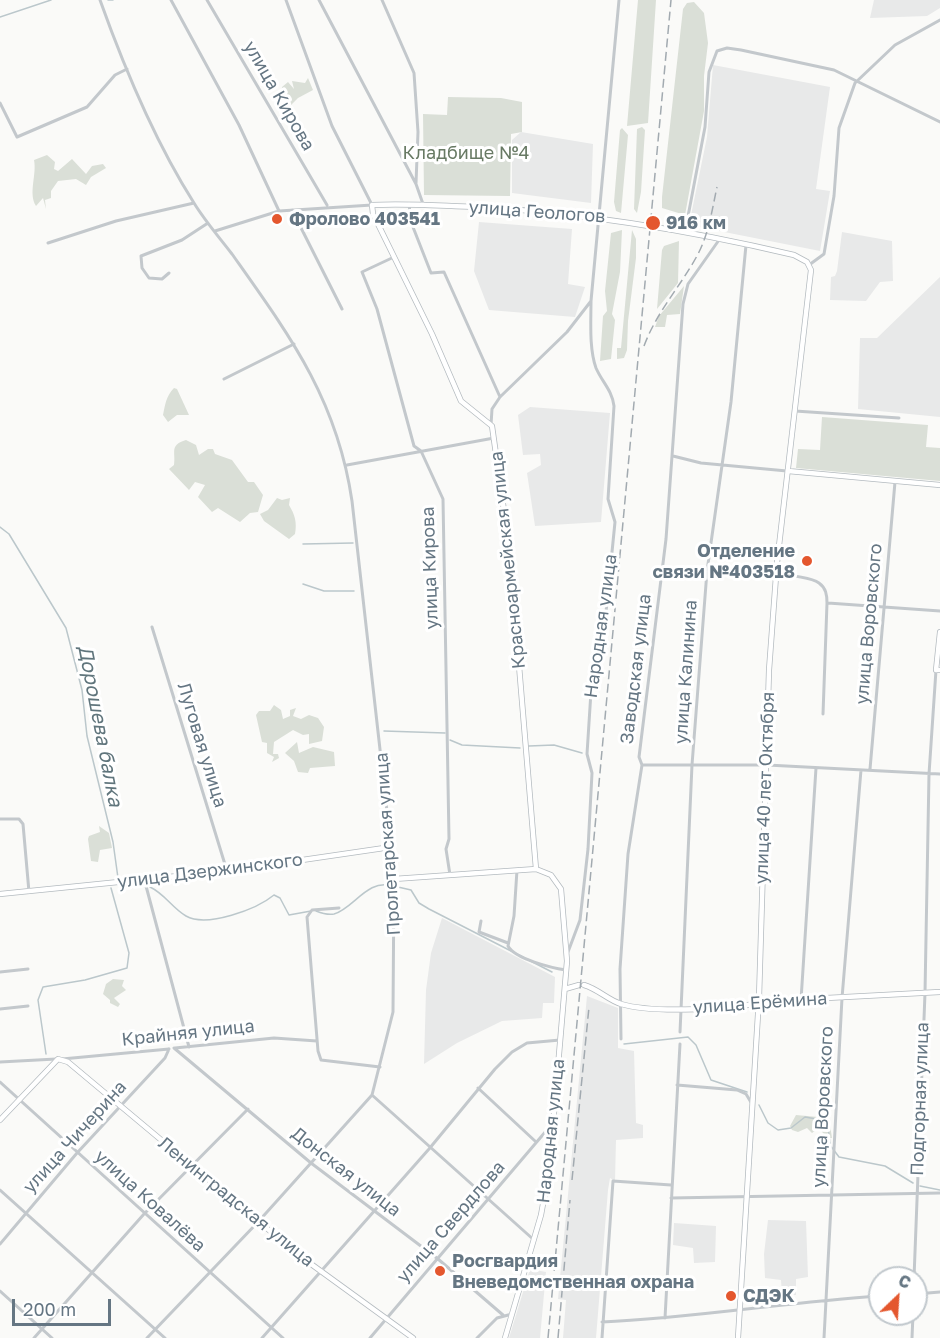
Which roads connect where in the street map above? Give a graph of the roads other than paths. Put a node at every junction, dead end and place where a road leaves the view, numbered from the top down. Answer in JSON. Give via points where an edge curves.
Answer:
{"nodes":[{"id":1,"x":100,"y":0,"type":"edge"},
{"id":2,"x":171,"y":0,"type":"edge"},
{"id":3,"x":207,"y":0,"type":"edge"},
{"id":4,"x":286,"y":0,"type":"edge"},
{"id":5,"x":319,"y":0,"type":"edge"},
{"id":6,"x":382,"y":0,"type":"edge"},
{"id":7,"x":619,"y":0,"type":"edge"},
{"id":8,"x":940,"y":20,"type":"edge"},
{"id":9,"x":127,"y":69,"type":"junction"},
{"id":10,"x":855,"y":83,"type":"junction"},
{"id":11,"x":0,"y":103,"type":"edge"},
{"id":12,"x":940,"y":122,"type":"edge"},
{"id":13,"x":416,"y":184,"type":"junction"},
{"id":14,"x":194,"y":203,"type":"junction"},
{"id":15,"x":410,"y":204,"type":"junction"},
{"id":16,"x":372,"y":205,"type":"junction"},
{"id":17,"x":423,"y":205,"type":"junction"},
{"id":18,"x":328,"y":206,"type":"junction"},
{"id":19,"x":292,"y":210,"type":"junction"},
{"id":20,"x":279,"y":211,"type":"junction"},
{"id":21,"x":599,"y":216,"type":"junction"},
{"id":22,"x":208,"y":223,"type":"junction"},
{"id":23,"x":215,"y":231,"type":"junction"},
{"id":24,"x":685,"y":231,"type":"junction"},
{"id":25,"x":720,"y":239,"type":"junction"},
{"id":26,"x":48,"y":243,"type":"dead end"},
{"id":27,"x":746,"y":245,"type":"junction"},
{"id":28,"x":394,"y":257,"type":"junction"},
{"id":29,"x":809,"y":265,"type":"junction"},
{"id":30,"x":169,"y":273,"type":"dead end"},
{"id":31,"x":591,"y":301,"type":"junction"},
{"id":32,"x":342,"y":309,"type":"dead end"},
{"id":33,"x":294,"y":344,"type":"junction"},
{"id":34,"x":224,"y":379,"type":"dead end"},
{"id":35,"x":500,"y":397,"type":"junction"},
{"id":36,"x":795,"y":411,"type":"junction"},
{"id":37,"x":900,"y":418,"type":"dead end"},
{"id":38,"x":492,"y":426,"type":"junction"},
{"id":39,"x":494,"y":438,"type":"junction"},
{"id":40,"x":421,"y":451,"type":"junction"},
{"id":41,"x":674,"y":456,"type":"junction"},
{"id":42,"x":347,"y":465,"type":"junction"},
{"id":43,"x":721,"y":465,"type":"junction"},
{"id":44,"x":788,"y":471,"type":"junction"},
{"id":45,"x":895,"y":482,"type":"junction"},
{"id":46,"x":940,"y":485,"type":"edge"},
{"id":47,"x":662,"y":567,"type":"junction"},
{"id":48,"x":707,"y":571,"type":"junction"},
{"id":49,"x":776,"y":575,"type":"junction"},
{"id":50,"x":827,"y":603,"type":"junction"},
{"id":51,"x":884,"y":607,"type":"junction"},
{"id":52,"x":940,"y":611,"type":"edge"},
{"id":53,"x":152,"y":627,"type":"dead end"},
{"id":54,"x":940,"y":632,"type":"edge"},
{"id":55,"x":938,"y":670,"type":"edge"},
{"id":56,"x":823,"y":714,"type":"dead end"},
{"id":57,"x":642,"y":765,"type":"junction"},
{"id":58,"x":692,"y":765,"type":"junction"},
{"id":59,"x":767,"y":765,"type":"junction"},
{"id":60,"x":816,"y":768,"type":"junction"},
{"id":61,"x":870,"y":769,"type":"junction"},
{"id":62,"x":861,"y":770,"type":"junction"},
{"id":63,"x":929,"y":774,"type":"junction"},
{"id":64,"x":940,"y":774,"type":"edge"},
{"id":65,"x":0,"y":819,"type":"edge"},
{"id":66,"x":391,"y":847,"type":"junction"},
{"id":67,"x":536,"y":869,"type":"junction"},
{"id":68,"x":517,"y":870,"type":"junction"},
{"id":69,"x":227,"y":871,"type":"junction"},
{"id":70,"x":450,"y":877,"type":"junction"},
{"id":71,"x":394,"y":879,"type":"junction"},
{"id":72,"x":146,"y":886,"type":"dead end"},
{"id":73,"x":29,"y":892,"type":"junction"},
{"id":74,"x":0,"y":894,"type":"edge"},
{"id":75,"x":339,"y":908,"type":"dead end"},
{"id":76,"x":482,"y":921,"type":"dead end"},
{"id":77,"x":508,"y":944,"type":"junction"},
{"id":78,"x":567,"y":954,"type":"junction"},
{"id":79,"x":28,"y":969,"type":"dead end"},
{"id":80,"x":566,"y":970,"type":"junction"},
{"id":81,"x":0,"y":972,"type":"edge"},
{"id":82,"x":565,"y":989,"type":"junction"},
{"id":83,"x":940,"y":992,"type":"edge"},
{"id":84,"x":925,"y":993,"type":"junction"},
{"id":85,"x":842,"y":998,"type":"junction"},
{"id":86,"x":801,"y":1000,"type":"junction"},
{"id":87,"x":759,"y":1003,"type":"junction"},
{"id":88,"x":620,"y":1004,"type":"junction"},
{"id":89,"x":28,"y":1006,"type":"dead end"},
{"id":90,"x":0,"y":1009,"type":"edge"},
{"id":91,"x":681,"y":1009,"type":"junction"},
{"id":92,"x":680,"y":1032,"type":"dead end"},
{"id":93,"x":621,"y":1039,"type":"dead end"},
{"id":94,"x":560,"y":1040,"type":"junction"},
{"id":95,"x":317,"y":1041,"type":"junction"},
{"id":96,"x":680,"y":1044,"type":"dead end"},
{"id":97,"x":189,"y":1047,"type":"junction"},
{"id":98,"x":171,"y":1048,"type":"junction"},
{"id":99,"x":60,"y":1059,"type":"junction"},
{"id":100,"x":0,"y":1062,"type":"edge"},
{"id":101,"x":380,"y":1067,"type":"junction"},
{"id":102,"x":0,"y":1083,"type":"edge"},
{"id":103,"x":676,"y":1085,"type":"junction"},
{"id":104,"x":478,"y":1088,"type":"junction"},
{"id":105,"x":372,"y":1095,"type":"junction"},
{"id":106,"x":18,"y":1101,"type":"junction"},
{"id":107,"x":752,"y":1106,"type":"junction"},
{"id":108,"x":119,"y":1107,"type":"junction"},
{"id":109,"x":248,"y":1109,"type":"junction"},
{"id":110,"x":0,"y":1120,"type":"edge"},
{"id":111,"x":552,"y":1124,"type":"junction"},
{"id":112,"x":535,"y":1141,"type":"junction"},
{"id":113,"x":429,"y":1149,"type":"junction"},
{"id":114,"x":77,"y":1153,"type":"junction"},
{"id":115,"x":311,"y":1163,"type":"junction"},
{"id":116,"x":192,"y":1165,"type":"junction"},
{"id":117,"x":671,"y":1185,"type":"junction"},
{"id":118,"x":0,"y":1190,"type":"edge"},
{"id":119,"x":940,"y":1193,"type":"edge"},
{"id":120,"x":832,"y":1194,"type":"junction"},
{"id":121,"x":917,"y":1194,"type":"junction"},
{"id":122,"x":747,"y":1196,"type":"junction"},
{"id":123,"x":671,"y":1198,"type":"junction"},
{"id":124,"x":487,"y":1201,"type":"junction"},
{"id":125,"x":374,"y":1212,"type":"junction"},
{"id":126,"x":26,"y":1213,"type":"junction"},
{"id":127,"x":144,"y":1214,"type":"junction"},
{"id":128,"x":258,"y":1222,"type":"junction"},
{"id":129,"x":534,"y":1240,"type":"junction"},
{"id":130,"x":0,"y":1244,"type":"edge"},
{"id":131,"x":438,"y":1259,"type":"junction"},
{"id":132,"x":914,"y":1266,"type":"edge"},
{"id":133,"x":92,"y":1270,"type":"junction"},
{"id":134,"x":322,"y":1272,"type":"junction"},
{"id":135,"x":209,"y":1273,"type":"junction"},
{"id":136,"x":0,"y":1292,"type":"edge"},
{"id":137,"x":868,"y":1297,"type":"edge"},
{"id":138,"x":826,"y":1299,"type":"junction"},
{"id":139,"x":739,"y":1309,"type":"junction"},
{"id":140,"x":512,"y":1314,"type":"junction"},
{"id":141,"x":503,"y":1315,"type":"junction"},
{"id":142,"x":387,"y":1318,"type":"junction"},
{"id":143,"x":665,"y":1318,"type":"junction"},
{"id":144,"x":602,"y":1322,"type":"junction"},
{"id":145,"x":272,"y":1327,"type":"junction"},
{"id":146,"x":42,"y":1329,"type":"junction"},
{"id":147,"x":156,"y":1329,"type":"junction"},
{"id":148,"x":34,"y":1338,"type":"edge"},
{"id":149,"x":52,"y":1338,"type":"edge"},
{"id":150,"x":147,"y":1338,"type":"edge"},
{"id":151,"x":165,"y":1338,"type":"edge"},
{"id":152,"x":262,"y":1338,"type":"edge"},
{"id":153,"x":283,"y":1338,"type":"edge"},
{"id":154,"x":370,"y":1338,"type":"edge"},
{"id":155,"x":413,"y":1338,"type":"edge"},
{"id":156,"x":477,"y":1338,"type":"edge"},
{"id":157,"x":505,"y":1338,"type":"edge"},
{"id":158,"x":602,"y":1338,"type":"edge"},
{"id":159,"x":738,"y":1338,"type":"edge"},
{"id":160,"x":824,"y":1338,"type":"edge"}],
"edges":[{"from":1,"to":9,"type":"street","name":"Пролетарская улица"},
{"from":2,"to":20,"type":"street","via":[[239,125]]},
{"from":3,"to":18,"type":"street","name":"улица Кирова"},
{"from":4,"to":16,"type":"street","via":[[332,126]]},
{"from":5,"to":13,"type":"street"},
{"from":6,"to":13,"type":"street","via":[[414,73]]},
{"from":7,"to":21,"type":"street","name":"Народная улица"},
{"from":8,"to":10,"type":"street","via":[[895,45]]},
{"from":9,"to":11,"type":"street","via":[[115,75],[87,107],[17,137]]},
{"from":9,"to":14,"type":"street","name":"Пролетарская улица","via":[[154,133]]},
{"from":10,"to":12,"type":"street"},
{"from":10,"to":24,"type":"street","via":[[834,70],[809,64],[727,48],[717,51],[709,72],[705,127]]},
{"from":10,"to":29,"type":"street","via":[[839,128],[834,196],[824,254]]},
{"from":13,"to":17,"type":"street"},
{"from":14,"to":22,"type":"street","name":"Пролетарская улица"},
{"from":14,"to":26,"type":"street","via":[[116,221]]},
{"from":15,"to":16,"type":"street","name":"улица Геологов"},
{"from":15,"to":17,"type":"street","name":"улица Геологов"},
{"from":15,"to":35,"type":"street","via":[[411,222],[431,273],[444,272]]},
{"from":16,"to":18,"type":"street"},
{"from":16,"to":28,"type":"street","name":"Красноармейская улица"},
{"from":17,"to":21,"type":"street","name":"улица Геологов"},
{"from":18,"to":19,"type":"street"},
{"from":19,"to":20,"type":"street"},
{"from":19,"to":32,"type":"street"},
{"from":20,"to":23,"type":"street"},
{"from":21,"to":24,"type":"street","name":"улица Геологов"},
{"from":21,"to":31,"type":"street","name":"Народная улица"},
{"from":22,"to":23,"type":"street","name":"Пролетарская улица"},
{"from":22,"to":30,"type":"street","via":[[182,240],[141,256],[142,268],[149,278],[162,279]]},
{"from":23,"to":33,"type":"street","name":"Пролетарская улица"},
{"from":24,"to":25,"type":"street"},
{"from":25,"to":27,"type":"street"},
{"from":25,"to":41,"type":"street","name":"Заводская улица","via":[[688,284],[683,304]]},
{"from":27,"to":29,"type":"street","via":[[794,255]]},
{"from":27,"to":43,"type":"street","name":"улица Калинина"},
{"from":28,"to":38,"type":"street","name":"Красноармейская улица","via":[[461,401]]},
{"from":28,"to":40,"type":"street","name":"улица Кирова","via":[[362,272],[414,446]]},
{"from":29,"to":36,"type":"street","name":"улица 40 лет Октября"},
{"from":31,"to":35,"type":"street","via":[[567,332]]},
{"from":31,"to":78,"type":"street","name":"Народная улица","via":[[594,359],[612,392],[614,406],[608,499],[615,522],[606,612],[597,633],[592,676],[587,754],[592,773],[588,849],[580,920]]},
{"from":33,"to":34,"type":"street"},
{"from":33,"to":42,"type":"street","name":"Пролетарская улица","via":[[314,376]]},
{"from":35,"to":38,"type":"street","via":[[492,409]]},
{"from":36,"to":37,"type":"street"},
{"from":36,"to":44,"type":"street","name":"улица 40 лет Октября"},
{"from":38,"to":39,"type":"street","name":"Красноармейская улица"},
{"from":39,"to":40,"type":"street"},
{"from":39,"to":67,"type":"street","name":"Красноармейская улица","via":[[509,546]]},
{"from":40,"to":42,"type":"street"},
{"from":40,"to":70,"type":"street","name":"улица Кирова","via":[[443,499],[449,817],[446,849]]},
{"from":41,"to":43,"type":"street"},
{"from":41,"to":47,"type":"street","name":"Заводская улица"},
{"from":42,"to":66,"type":"street","name":"Пролетарская улица"},
{"from":43,"to":44,"type":"street"},
{"from":43,"to":48,"type":"street","name":"улица Калинина"},
{"from":44,"to":45,"type":"street"},
{"from":44,"to":49,"type":"street","name":"улица 40 лет Октября"},
{"from":45,"to":46,"type":"street"},
{"from":45,"to":51,"type":"street","name":"улица Воровского"},
{"from":47,"to":48,"type":"street"},
{"from":47,"to":57,"type":"street","name":"Заводская улица","via":[[639,757]]},
{"from":48,"to":49,"type":"street"},
{"from":48,"to":58,"type":"street","name":"улица Калинина"},
{"from":49,"to":50,"type":"street","via":[[817,582],[825,590]]},
{"from":49,"to":59,"type":"street","name":"улица 40 лет Октября"},
{"from":50,"to":51,"type":"street"},
{"from":50,"to":56,"type":"street"},
{"from":51,"to":52,"type":"street"},
{"from":51,"to":61,"type":"street","name":"улица Воровского"},
{"from":53,"to":69,"type":"street","name":"Луговая улица"},
{"from":54,"to":55,"type":"street","name":"Подгорная улица"},
{"from":55,"to":63,"type":"street","name":"Подгорная улица"},
{"from":57,"to":58,"type":"street"},
{"from":57,"to":88,"type":"street","name":"Заводская улица","via":[[628,854]]},
{"from":58,"to":59,"type":"street"},
{"from":58,"to":91,"type":"street","name":"улица Калинина"},
{"from":59,"to":60,"type":"street"},
{"from":59,"to":87,"type":"street","name":"улица 40 лет Октября"},
{"from":60,"to":62,"type":"street"},
{"from":60,"to":86,"type":"street"},
{"from":61,"to":62,"type":"street"},
{"from":61,"to":63,"type":"street"},
{"from":62,"to":85,"type":"street","name":"улица Воровского"},
{"from":63,"to":64,"type":"street"},
{"from":63,"to":84,"type":"street","name":"Подгорная улица"},
{"from":65,"to":73,"type":"street","via":[[19,819],[23,824]]},
{"from":66,"to":69,"type":"street","name":"улица Дзержинского"},
{"from":66,"to":71,"type":"street","name":"Пролетарская улица"},
{"from":67,"to":68,"type":"street"},
{"from":67,"to":78,"type":"street","name":"Народная улица","via":[[556,879],[562,898]]},
{"from":68,"to":70,"type":"street"},
{"from":68,"to":77,"type":"street"},
{"from":69,"to":73,"type":"street","name":"улица Дзержинского"},
{"from":70,"to":71,"type":"street"},
{"from":71,"to":101,"type":"street","name":"Пролетарская улица","via":[[393,1012]]},
{"from":72,"to":97,"type":"street"},
{"from":73,"to":74,"type":"street","name":"улица Дзержинского"},
{"from":75,"to":95,"type":"street","via":[[311,911],[307,917]]},
{"from":76,"to":77,"type":"street","via":[[479,932]]},
{"from":77,"to":80,"type":"street","via":[[510,950],[526,958]]},
{"from":78,"to":80,"type":"street","name":"Народная улица"},
{"from":79,"to":81,"type":"street"},
{"from":80,"to":82,"type":"street","name":"Народная улица"},
{"from":82,"to":88,"type":"street","name":"улица Ерёмина","via":[[582,985]]},
{"from":82,"to":94,"type":"street","name":"Народная улица"},
{"from":83,"to":84,"type":"street","name":"улица Ерёмина"},
{"from":84,"to":85,"type":"street","name":"улица Ерёмина"},
{"from":84,"to":121,"type":"street","name":"Подгорная улица"},
{"from":85,"to":86,"type":"street","name":"улица Ерёмина"},
{"from":85,"to":120,"type":"street","name":"улица Воровского"},
{"from":86,"to":87,"type":"street","name":"улица Ерёмина"},
{"from":87,"to":91,"type":"street","name":"улица Ерёмина"},
{"from":87,"to":107,"type":"street","name":"улица 40 лет Октября"},
{"from":88,"to":91,"type":"street","name":"улица Ерёмина"},
{"from":88,"to":93,"type":"street","name":"Заводская улица"},
{"from":89,"to":90,"type":"street"},
{"from":91,"to":92,"type":"street","name":"улица Калинина"},
{"from":94,"to":104,"type":"street","via":[[527,1043],[512,1052]]},
{"from":94,"to":111,"type":"street","name":"Народная улица"},
{"from":95,"to":97,"type":"street","name":"Крайняя улица","via":[[274,1038]]},
{"from":95,"to":101,"type":"street","via":[[321,1060]]},
{"from":96,"to":103,"type":"street"},
{"from":97,"to":98,"type":"street","name":"Крайняя улица"},
{"from":98,"to":99,"type":"street","name":"Крайняя улица"},
{"from":98,"to":108,"type":"street","name":"улица Чичерина"},
{"from":98,"to":109,"type":"street","name":"Донская улица"},
{"from":99,"to":100,"type":"street","name":"Крайняя улица"},
{"from":99,"to":106,"type":"street"},
{"from":99,"to":108,"type":"street","name":"Ленинградская улица"},
{"from":101,"to":105,"type":"street","name":"Пролетарская улица"},
{"from":102,"to":106,"type":"street","name":"улица Ковалёва"},
{"from":103,"to":107,"type":"street","via":[[742,1092]]},
{"from":103,"to":117,"type":"street"},
{"from":104,"to":112,"type":"street"},
{"from":104,"to":113,"type":"street"},
{"from":105,"to":113,"type":"street"},
{"from":105,"to":115,"type":"street","name":"Пролетарская улица"},
{"from":106,"to":110,"type":"street"},
{"from":106,"to":114,"type":"street","name":"улица Ковалёва"},
{"from":107,"to":122,"type":"street","name":"улица 40 лет Октября"},
{"from":108,"to":114,"type":"street","name":"улица Чичерина"},
{"from":108,"to":116,"type":"street","name":"Ленинградская улица"},
{"from":109,"to":115,"type":"street","name":"Донская улица"},
{"from":109,"to":116,"type":"street"},
{"from":111,"to":112,"type":"street","name":"улица Свердлова"},
{"from":111,"to":129,"type":"street","name":"Народная улица","via":[[546,1195]]},
{"from":112,"to":124,"type":"street","name":"улица Свердлова"},
{"from":113,"to":124,"type":"street"},
{"from":113,"to":125,"type":"street"},
{"from":114,"to":126,"type":"street","name":"улица Чичерина"},
{"from":114,"to":127,"type":"street","name":"улица Ковалёва"},
{"from":115,"to":125,"type":"street","name":"Донская улица"},
{"from":115,"to":128,"type":"street","name":"Пролетарская улица"},
{"from":116,"to":127,"type":"street"},
{"from":116,"to":128,"type":"street","name":"Ленинградская улица"},
{"from":117,"to":123,"type":"street"},
{"from":117,"to":144,"type":"street","via":[[613,1181]]},
{"from":118,"to":126,"type":"street"},
{"from":119,"to":121,"type":"street"},
{"from":120,"to":121,"type":"street"},
{"from":120,"to":122,"type":"street"},
{"from":120,"to":138,"type":"street","name":"улица Воровского"},
{"from":121,"to":132,"type":"street","name":"Подгорная улица"},
{"from":122,"to":123,"type":"street"},
{"from":122,"to":139,"type":"street","name":"улица 40 лет Октября"},
{"from":123,"to":143,"type":"street"},
{"from":124,"to":129,"type":"street"},
{"from":124,"to":131,"type":"street","name":"улица Свердлова"},
{"from":125,"to":131,"type":"street","name":"Донская улица"},
{"from":125,"to":134,"type":"street"},
{"from":126,"to":130,"type":"street","name":"улица Чичерина"},
{"from":126,"to":133,"type":"street"},
{"from":127,"to":133,"type":"street"},
{"from":127,"to":135,"type":"street","name":"улица Ковалёва"},
{"from":128,"to":134,"type":"street","name":"Ленинградская улица"},
{"from":128,"to":135,"type":"street","name":"Пролетарская улица"},
{"from":129,"to":140,"type":"street","name":"Народная улица"},
{"from":131,"to":141,"type":"street","name":"Донская улица"},
{"from":131,"to":142,"type":"street","name":"улица Свердлова"},
{"from":133,"to":146,"type":"street"},
{"from":133,"to":147,"type":"street"},
{"from":134,"to":142,"type":"street","name":"Ленинградская улица"},
{"from":134,"to":145,"type":"street"},
{"from":135,"to":145,"type":"street","name":"улица Ковалёва"},
{"from":135,"to":147,"type":"street","name":"Пролетарская улица"},
{"from":136,"to":146,"type":"street"},
{"from":137,"to":138,"type":"street"},
{"from":138,"to":139,"type":"street"},
{"from":138,"to":160,"type":"street","name":"улица Воровского"},
{"from":139,"to":143,"type":"street"},
{"from":139,"to":159,"type":"street","name":"улица 40 лет Октября"},
{"from":140,"to":141,"type":"street"},
{"from":140,"to":157,"type":"street","name":"Народная улица"},
{"from":141,"to":156,"type":"street"},
{"from":142,"to":154,"type":"street","name":"улица Свердлова"},
{"from":142,"to":155,"type":"street","name":"Ленинградская улица"},
{"from":143,"to":144,"type":"street"},
{"from":144,"to":158,"type":"street"},
{"from":145,"to":152,"type":"street"},
{"from":145,"to":153,"type":"street","name":"улица Ковалёва"},
{"from":146,"to":148,"type":"street"},
{"from":146,"to":149,"type":"street"},
{"from":147,"to":150,"type":"street","name":"Пролетарская улица"},
{"from":147,"to":151,"type":"street"}]}
